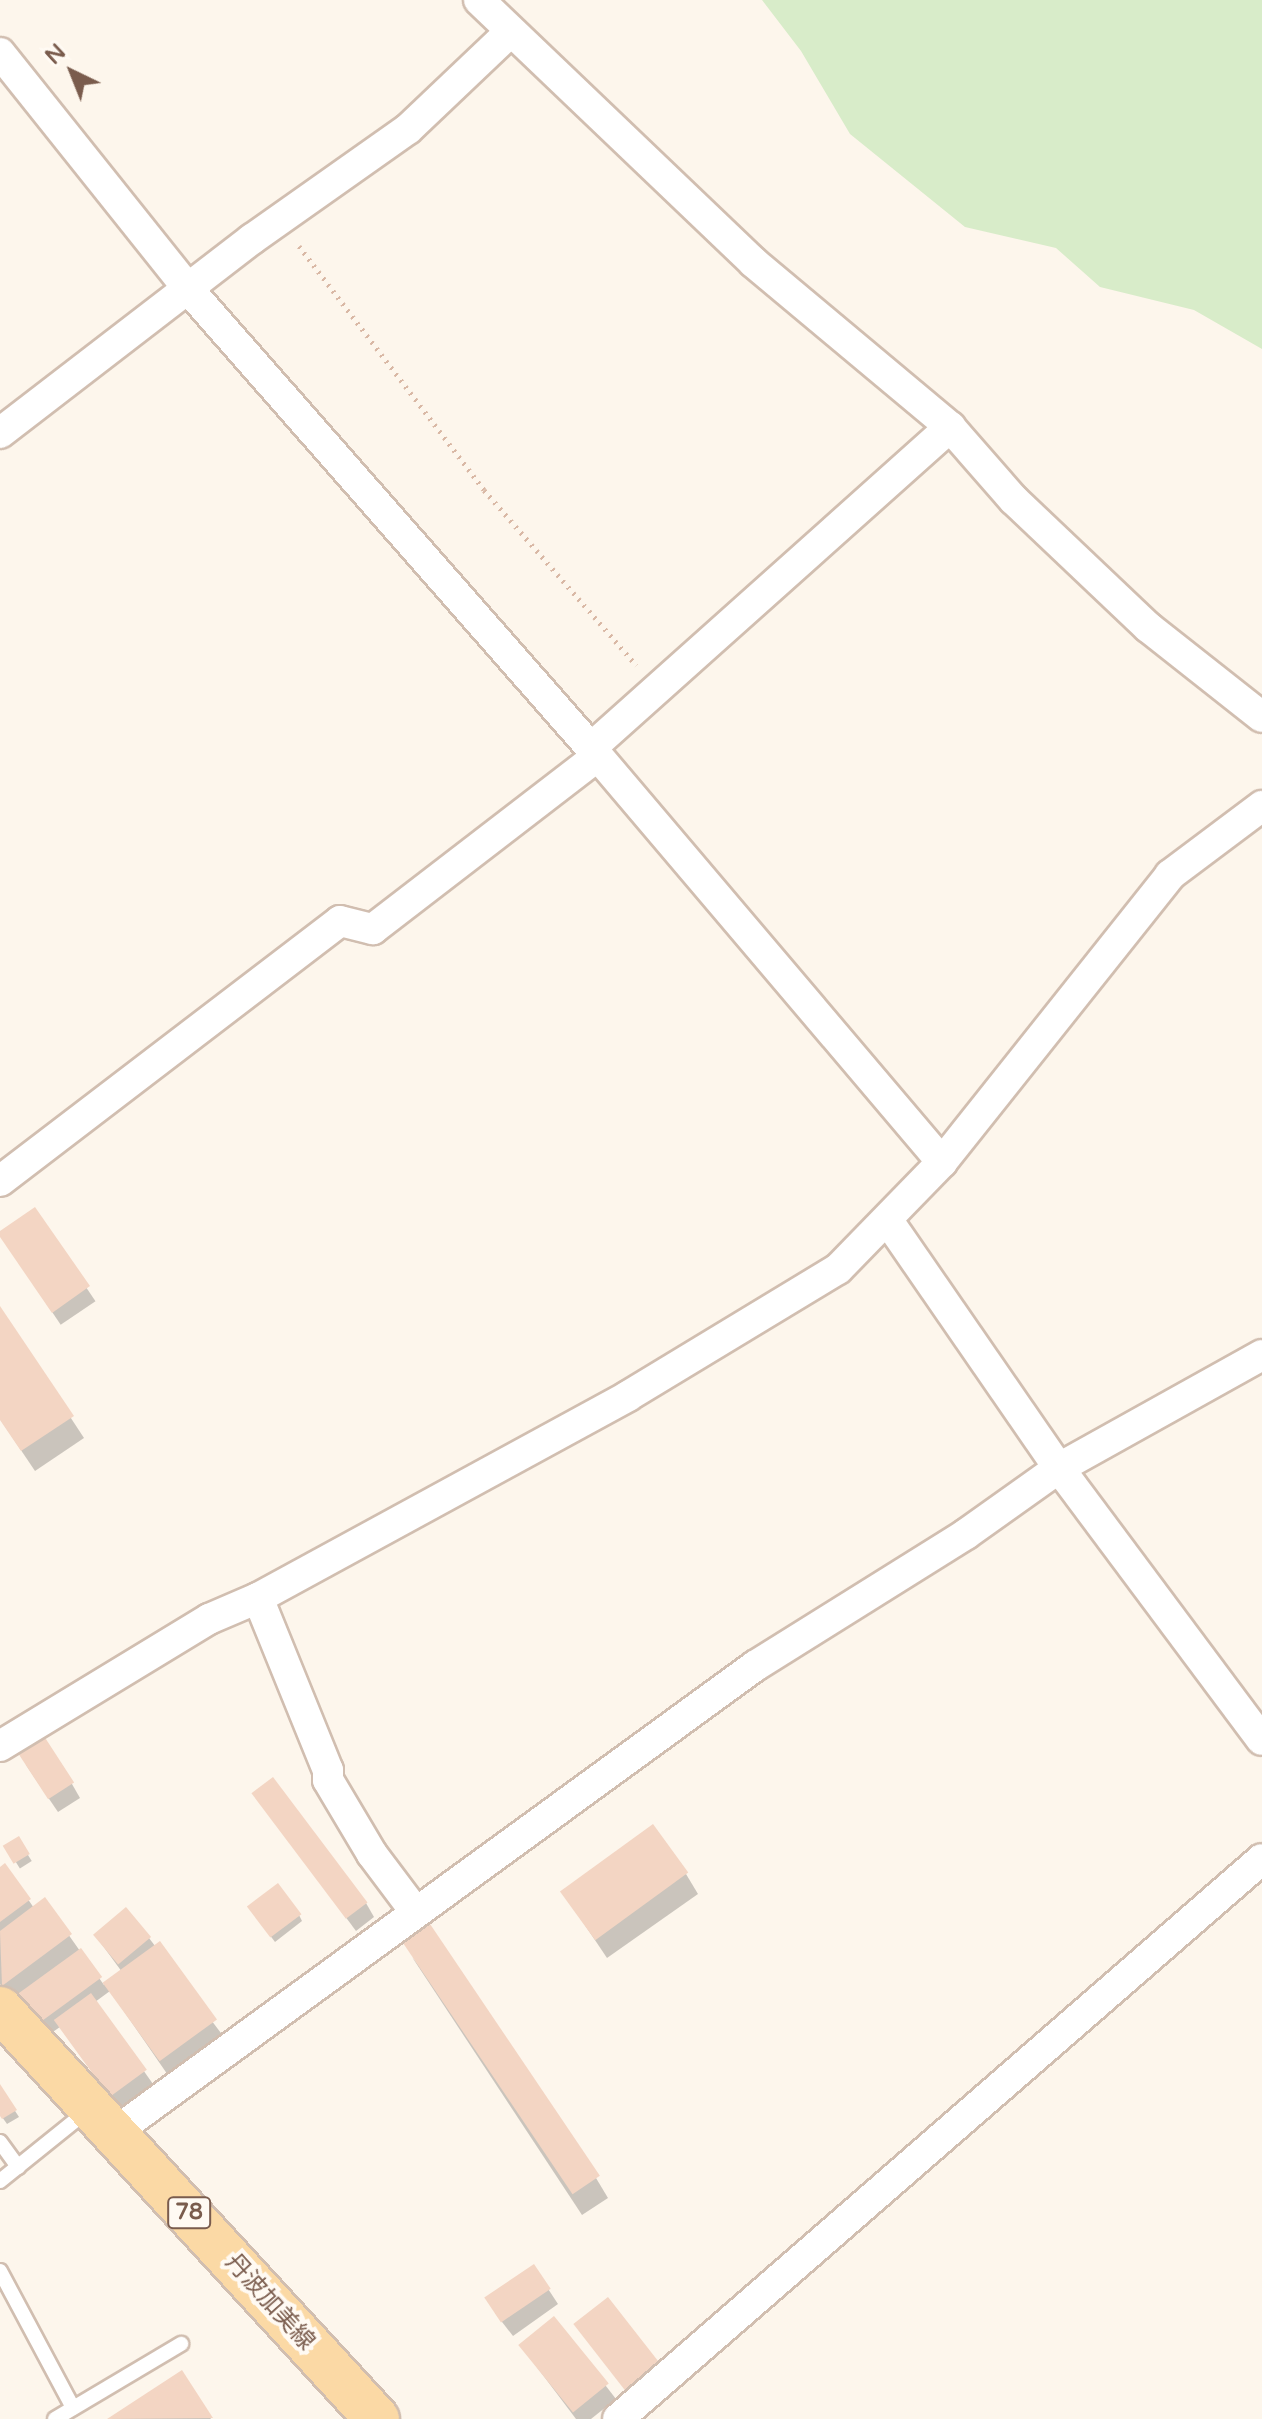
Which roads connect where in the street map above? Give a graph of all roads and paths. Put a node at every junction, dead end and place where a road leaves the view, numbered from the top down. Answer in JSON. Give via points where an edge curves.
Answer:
{"nodes":[{"id":1,"x":479,"y":0,"type":"edge"},
{"id":2,"x":509,"y":33,"type":"junction"},
{"id":3,"x":0,"y":53,"type":"edge"},
{"id":4,"x":279,"y":220,"type":"junction"},
{"id":5,"x":190,"y":291,"type":"junction"},
{"id":6,"x":950,"y":427,"type":"junction"},
{"id":7,"x":0,"y":433,"type":"edge"},
{"id":8,"x":657,"y":689,"type":"junction"},
{"id":9,"x":1262,"y":717,"type":"edge"},
{"id":10,"x":594,"y":753,"type":"junction"},
{"id":11,"x":1262,"y":806,"type":"edge"},
{"id":12,"x":942,"y":1162,"type":"junction"},
{"id":13,"x":0,"y":1181,"type":"edge"},
{"id":14,"x":889,"y":1222,"type":"junction"},
{"id":15,"x":1262,"y":1355,"type":"edge"},
{"id":16,"x":1059,"y":1468,"type":"junction"},
{"id":17,"x":258,"y":1598,"type":"junction"},
{"id":18,"x":1262,"y":1740,"type":"edge"},
{"id":19,"x":0,"y":1746,"type":"edge"},
{"id":20,"x":1262,"y":1859,"type":"edge"},
{"id":21,"x":414,"y":1910,"type":"junction"},
{"id":22,"x":0,"y":2009,"type":"edge"},
{"id":23,"x":104,"y":2119,"type":"junction"},
{"id":24,"x":0,"y":2142,"type":"edge"},
{"id":25,"x":18,"y":2167,"type":"junction"},
{"id":26,"x":0,"y":2181,"type":"edge"},
{"id":27,"x":0,"y":2271,"type":"edge"},
{"id":28,"x":181,"y":2344,"type":"dead end"},
{"id":29,"x":73,"y":2408,"type":"junction"},
{"id":30,"x":55,"y":2419,"type":"edge"},
{"id":31,"x":377,"y":2419,"type":"edge"},
{"id":32,"x":618,"y":2419,"type":"edge"}],
"edges":[{"from":1,"to":2,"type":"street"},
{"from":2,"to":4,"type":"street","via":[[408,129]]},
{"from":2,"to":6,"type":"street","via":[[753,262]]},
{"from":3,"to":5,"type":"street"},
{"from":4,"to":5,"type":"street"},
{"from":4,"to":8,"type":"path","via":[[484,490]]},
{"from":5,"to":7,"type":"street"},
{"from":5,"to":10,"type":"street"},
{"from":6,"to":8,"type":"street"},
{"from":6,"to":9,"type":"street","via":[[1014,500],[1148,627]]},
{"from":8,"to":10,"type":"street"},
{"from":10,"to":12,"type":"street"},
{"from":10,"to":13,"type":"street","via":[[373,929],[340,921]]},
{"from":11,"to":12,"type":"street","via":[[1170,875]]},
{"from":12,"to":14,"type":"street"},
{"from":14,"to":16,"type":"street"},
{"from":14,"to":17,"type":"street","via":[[838,1269],[722,1342]]},
{"from":15,"to":16,"type":"street"},
{"from":16,"to":18,"type":"street"},
{"from":16,"to":21,"type":"street","via":[[966,1534],[755,1666]]},
{"from":17,"to":19,"type":"street","via":[[209,1619]]},
{"from":17,"to":21,"type":"street","via":[[328,1780]]},
{"from":20,"to":32,"type":"street"},
{"from":21,"to":23,"type":"street"},
{"from":22,"to":23,"type":"main road","name":"丹波加美線","number":"78"},
{"from":23,"to":25,"type":"lane"},
{"from":23,"to":31,"type":"main road","name":"丹波加美線","number":"78"},
{"from":24,"to":25,"type":"lane"},
{"from":25,"to":26,"type":"lane"},
{"from":27,"to":29,"type":"lane"},
{"from":28,"to":29,"type":"lane"},
{"from":29,"to":30,"type":"lane"}]}
